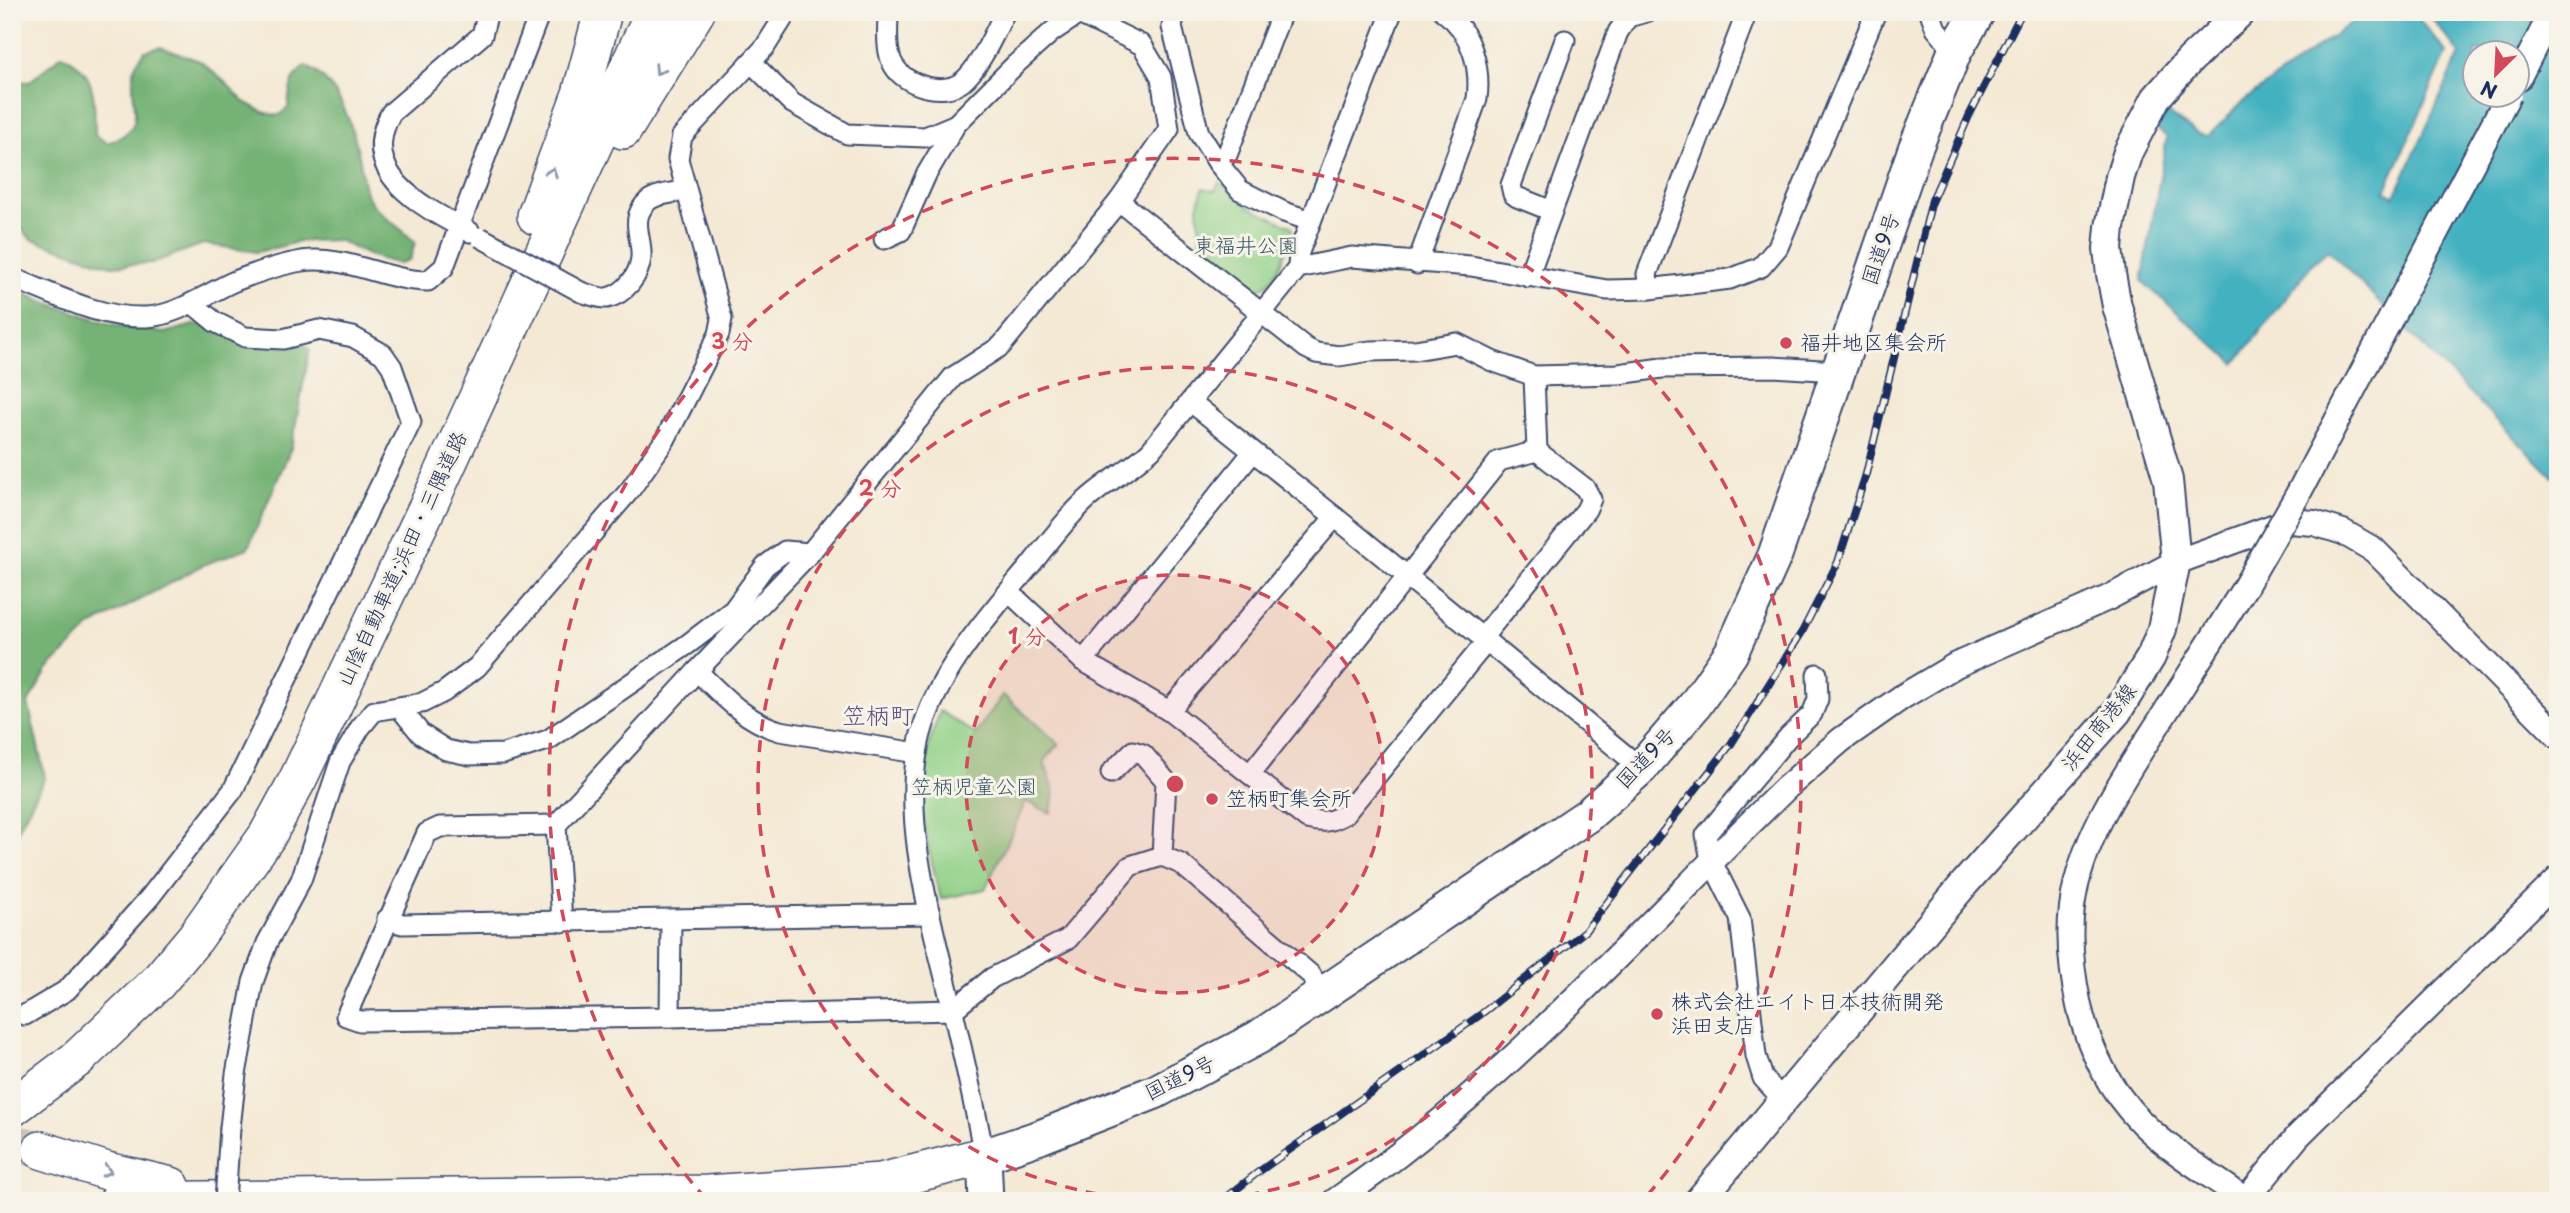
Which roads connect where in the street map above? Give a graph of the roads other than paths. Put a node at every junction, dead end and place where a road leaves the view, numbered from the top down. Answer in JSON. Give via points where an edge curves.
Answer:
{"nodes":[{"id":1,"x":488,"y":12,"type":"edge"},
{"id":2,"x":540,"y":12,"type":"edge"},
{"id":3,"x":603,"y":12,"type":"edge"},
{"id":4,"x":654,"y":12,"type":"edge"},
{"id":5,"x":696,"y":12,"type":"edge"},
{"id":6,"x":787,"y":12,"type":"edge"},
{"id":7,"x":888,"y":12,"type":"edge"},
{"id":8,"x":1005,"y":12,"type":"edge"},
{"id":9,"x":1175,"y":12,"type":"edge"},
{"id":10,"x":1282,"y":12,"type":"edge"},
{"id":11,"x":1392,"y":12,"type":"edge"},
{"id":12,"x":1444,"y":12,"type":"edge"},
{"id":13,"x":1646,"y":12,"type":"edge"},
{"id":14,"x":1746,"y":12,"type":"edge"},
{"id":15,"x":1876,"y":12,"type":"edge"},
{"id":16,"x":1930,"y":12,"type":"edge"},
{"id":17,"x":1978,"y":12,"type":"edge"},
{"id":18,"x":2241,"y":12,"type":"edge"},
{"id":19,"x":2552,"y":12,"type":"edge"},
{"id":20,"x":1565,"y":40,"type":"dead end"},
{"id":21,"x":1955,"y":51,"type":"junction"},
{"id":22,"x":2532,"y":51,"type":"edge"},
{"id":23,"x":751,"y":62,"type":"junction"},
{"id":24,"x":2502,"y":108,"type":"edge"},
{"id":25,"x":956,"y":124,"type":"junction"},
{"id":26,"x":1218,"y":163,"type":"junction"},
{"id":27,"x":685,"y":191,"type":"junction"},
{"id":28,"x":1119,"y":201,"type":"junction"},
{"id":29,"x":1552,"y":211,"type":"junction"},
{"id":30,"x":1311,"y":221,"type":"junction"},
{"id":31,"x":459,"y":226,"type":"junction"},
{"id":32,"x":884,"y":239,"type":"dead end"},
{"id":33,"x":1417,"y":264,"type":"junction"},
{"id":34,"x":1298,"y":268,"type":"junction"},
{"id":35,"x":1528,"y":276,"type":"junction"},
{"id":36,"x":12,"y":278,"type":"edge"},
{"id":37,"x":532,"y":278,"type":"junction"},
{"id":38,"x":1649,"y":289,"type":"junction"},
{"id":39,"x":192,"y":303,"type":"junction"},
{"id":40,"x":1262,"y":313,"type":"junction"},
{"id":41,"x":1837,"y":371,"type":"junction"},
{"id":42,"x":1534,"y":376,"type":"junction"},
{"id":43,"x":1191,"y":402,"type":"junction"},
{"id":44,"x":1537,"y":451,"type":"junction"},
{"id":45,"x":1253,"y":452,"type":"junction"},
{"id":46,"x":436,"y":489,"type":"junction"},
{"id":47,"x":1335,"y":517,"type":"junction"},
{"id":48,"x":810,"y":553,"type":"junction"},
{"id":49,"x":2176,"y":562,"type":"junction"},
{"id":50,"x":1406,"y":576,"type":"junction"},
{"id":51,"x":1009,"y":592,"type":"junction"},
{"id":52,"x":1485,"y":639,"type":"junction"},
{"id":53,"x":1083,"y":661,"type":"junction"},
{"id":54,"x":697,"y":671,"type":"junction"},
{"id":55,"x":1817,"y":674,"type":"dead end"},
{"id":56,"x":400,"y":708,"type":"junction"},
{"id":57,"x":1169,"y":711,"type":"junction"},
{"id":58,"x":2558,"y":736,"type":"edge"},
{"id":59,"x":917,"y":753,"type":"junction"},
{"id":60,"x":1641,"y":768,"type":"junction"},
{"id":61,"x":1111,"y":773,"type":"dead end"},
{"id":62,"x":1251,"y":773,"type":"junction"},
{"id":63,"x":556,"y":825,"type":"junction"},
{"id":64,"x":1163,"y":856,"type":"junction"},
{"id":65,"x":1711,"y":860,"type":"junction"},
{"id":66,"x":2558,"y":879,"type":"edge"},
{"id":67,"x":930,"y":914,"type":"junction"},
{"id":68,"x":387,"y":919,"type":"junction"},
{"id":69,"x":671,"y":920,"type":"junction"},
{"id":70,"x":562,"y":922,"type":"junction"},
{"id":71,"x":1322,"y":996,"type":"junction"},
{"id":72,"x":953,"y":1010,"type":"junction"},
{"id":73,"x":25,"y":1015,"type":"dead end"},
{"id":74,"x":670,"y":1017,"type":"junction"},
{"id":75,"x":77,"y":1059,"type":"junction"},
{"id":76,"x":12,"y":1095,"type":"edge"},
{"id":77,"x":1784,"y":1101,"type":"junction"},
{"id":78,"x":12,"y":1108,"type":"edge"},
{"id":79,"x":41,"y":1150,"type":"tunnel mouth"},
{"id":80,"x":984,"y":1156,"type":"junction"},
{"id":81,"x":272,"y":1200,"type":"edge"},
{"id":82,"x":2246,"y":1200,"type":"edge"},
{"id":83,"x":118,"y":1201,"type":"edge"},
{"id":84,"x":225,"y":1201,"type":"edge"},
{"id":85,"x":986,"y":1201,"type":"edge"},
{"id":86,"x":1335,"y":1201,"type":"edge"},
{"id":87,"x":1699,"y":1201,"type":"edge"}],
"edges":[{"from":1,"to":31,"type":"street","via":[[482,35],[391,113],[381,130],[391,179],[424,207]]},
{"from":2,"to":31,"type":"street"},
{"from":46,"to":3,"type":"highway","one_way":true,"via":[[581,94]]},
{"from":4,"to":37,"type":"highway","name":"山陰自動車道;浜田・三隅道路"},
{"from":5,"to":37,"type":"highway","one_way":true,"via":[[632,113],[580,214]]},
{"from":6,"to":23,"type":"street"},
{"from":7,"to":8,"type":"street","via":[[888,46],[894,66],[911,82],[932,90],[961,83]]},
{"from":9,"to":26,"type":"street","via":[[1172,27],[1199,133]]},
{"from":10,"to":26,"type":"street","via":[[1227,155]]},
{"from":11,"to":30,"type":"street"},
{"from":12,"to":33,"type":"street","via":[[1469,42],[1479,86]]},
{"from":13,"to":29,"type":"street","via":[[1628,18],[1618,32]]},
{"from":14,"to":38,"type":"street","via":[[1647,274]]},
{"from":15,"to":38,"type":"street","via":[[1778,247],[1761,267],[1730,279]]},
{"from":16,"to":21,"type":"street","via":[[1936,29]]},
{"from":17,"to":21,"type":"highway","name":"国道9号"},
{"from":18,"to":49,"type":"main road","name":"浜田商港線","via":[[2156,98],[2128,152],[2110,226],[2113,285],[2168,480]]},
{"from":19,"to":22,"type":"street"},
{"from":20,"to":29,"type":"street","via":[[1511,185],[1517,197]]},
{"from":21,"to":41,"type":"highway","name":"国道9号","via":[[1914,149]]},
{"from":23,"to":25,"type":"street","via":[[792,103],[847,134],[925,137]]},
{"from":23,"to":27,"type":"street","via":[[681,136],[678,159]]},
{"from":24,"to":82,"type":"street","bridge":true,"via":[[2297,496],[2118,787],[2079,876],[2070,944],[2074,984],[2097,1061],[2139,1120],[2171,1149]]},
{"from":25,"to":28,"type":"street","via":[[1016,64],[1079,14],[1142,45],[1161,77],[1169,129]]},
{"from":25,"to":32,"type":"street","via":[[901,231]]},
{"from":26,"to":30,"type":"street","via":[[1240,190]]},
{"from":27,"to":31,"type":"street","bridge":true,"via":[[650,199],[641,210],[636,231],[641,256],[638,273],[625,290],[606,299],[580,292]]},
{"from":27,"to":56,"type":"street","via":[[722,319],[719,334],[665,440],[630,491],[477,667],[443,692]]},
{"from":28,"to":40,"type":"street"},
{"from":28,"to":48,"type":"street","via":[[1000,346],[953,377]]},
{"from":29,"to":35,"type":"street"},
{"from":30,"to":34,"type":"street"},
{"from":31,"to":39,"type":"street","via":[[443,267],[428,281],[330,260],[300,261],[236,281]]},
{"from":33,"to":34,"type":"street","via":[[1352,257]]},
{"from":33,"to":35,"type":"street","via":[[1471,266]]},
{"from":34,"to":40,"type":"street"},
{"from":35,"to":38,"type":"street","via":[[1607,290]]},
{"from":36,"to":39,"type":"street","via":[[118,315],[147,317]]},
{"from":37,"to":46,"type":"highway","name":"山陰自動車道;浜田・三隅道路"},
{"from":39,"to":73,"type":"street","via":[[215,322],[245,337],[284,339],[319,330],[353,337],[383,354],[392,367],[411,422],[233,790],[150,897],[67,990]]},
{"from":40,"to":42,"type":"street","via":[[1316,353],[1339,356],[1456,343]]},
{"from":40,"to":43,"type":"street"},
{"from":41,"to":42,"type":"street","via":[[1662,368]]},
{"from":41,"to":60,"type":"highway","name":"国道9号","via":[[1775,555],[1731,653],[1695,705]]},
{"from":42,"to":44,"type":"street"},
{"from":43,"to":45,"type":"street"},
{"from":43,"to":51,"type":"street","via":[[1139,462],[1078,508]]},
{"from":44,"to":50,"type":"street","via":[[1499,461]]},
{"from":44,"to":52,"type":"street","via":[[1585,488],[1590,505]]},
{"from":45,"to":47,"type":"street"},
{"from":45,"to":53,"type":"street"},
{"from":46,"to":75,"type":"highway","name":"山陰自動車道;浜田・三隅道路","via":[[267,836],[157,983]]},
{"from":47,"to":50,"type":"street"},
{"from":47,"to":57,"type":"street"},
{"from":48,"to":54,"type":"street"},
{"from":48,"to":56,"type":"street","via":[[785,551],[765,566],[733,610],[548,740],[503,754],[469,755],[446,750],[421,734]]},
{"from":49,"to":58,"type":"street","via":[[2289,521],[2343,532],[2374,550]]},
{"from":49,"to":65,"type":"street","via":[[2110,597],[1956,664],[1902,697],[1832,747]]},
{"from":49,"to":77,"type":"main road","name":"浜田商港線","via":[[2162,629],[2151,657],[2117,712],[1965,883]]},
{"from":50,"to":52,"type":"street"},
{"from":50,"to":62,"type":"street"},
{"from":51,"to":53,"type":"street"},
{"from":51,"to":59,"type":"street","via":[[946,678],[927,716]]},
{"from":52,"to":60,"type":"street"},
{"from":52,"to":62,"type":"street","via":[[1345,814],[1326,822],[1307,819]]},
{"from":53,"to":57,"type":"street"},
{"from":54,"to":59,"type":"street","via":[[742,714],[765,727]]},
{"from":54,"to":63,"type":"street"},
{"from":55,"to":65,"type":"street","via":[[1818,699],[1812,715],[1706,835]]},
{"from":56,"to":84,"type":"street","bridge":true,"via":[[374,711],[340,762],[301,880],[267,943],[253,982],[236,1074]]},
{"from":57,"to":62,"type":"street"},
{"from":59,"to":67,"type":"street","via":[[913,810]]},
{"from":60,"to":71,"type":"highway","name":"国道9号","via":[[1588,815]]},
{"from":61,"to":64,"type":"street","via":[[1133,751],[1143,754],[1166,781]]},
{"from":63,"to":68,"type":"street","via":[[432,829]]},
{"from":63,"to":70,"type":"street"},
{"from":64,"to":71,"type":"street","via":[[1181,864],[1311,975]]},
{"from":64,"to":72,"type":"street","via":[[1130,866],[1069,939],[992,978]]},
{"from":65,"to":77,"type":"street","via":[[1740,918],[1756,1056],[1763,1078]]},
{"from":65,"to":86,"type":"street","via":[[1462,1104]]},
{"from":66,"to":82,"type":"street","via":[[2298,1136]]},
{"from":67,"to":69,"type":"street"},
{"from":67,"to":72,"type":"street"},
{"from":68,"to":70,"type":"street","via":[[402,924]]},
{"from":68,"to":74,"type":"street","via":[[346,1016],[360,1021]]},
{"from":69,"to":70,"type":"street"},
{"from":69,"to":74,"type":"street"},
{"from":71,"to":80,"type":"highway","name":"国道9号","via":[[1259,1037],[1155,1092]]},
{"from":72,"to":74,"type":"street"},
{"from":72,"to":80,"type":"street"},
{"from":75,"to":76,"type":"highway","name":"山陰自動車道;浜田・三隅道路"},
{"from":75,"to":78,"type":"highway","name":"山陰自動車道;浜田・三隅道路"},
{"from":77,"to":87,"type":"main road","name":"浜田商港線"},
{"from":79,"to":81,"type":"highway","one_way":true,"via":[[158,1184]]},
{"from":80,"to":81,"type":"highway","via":[[881,1182],[824,1187],[708,1194]]},
{"from":80,"to":85,"type":"highway"},
{"from":81,"to":83,"type":"highway"}]}
